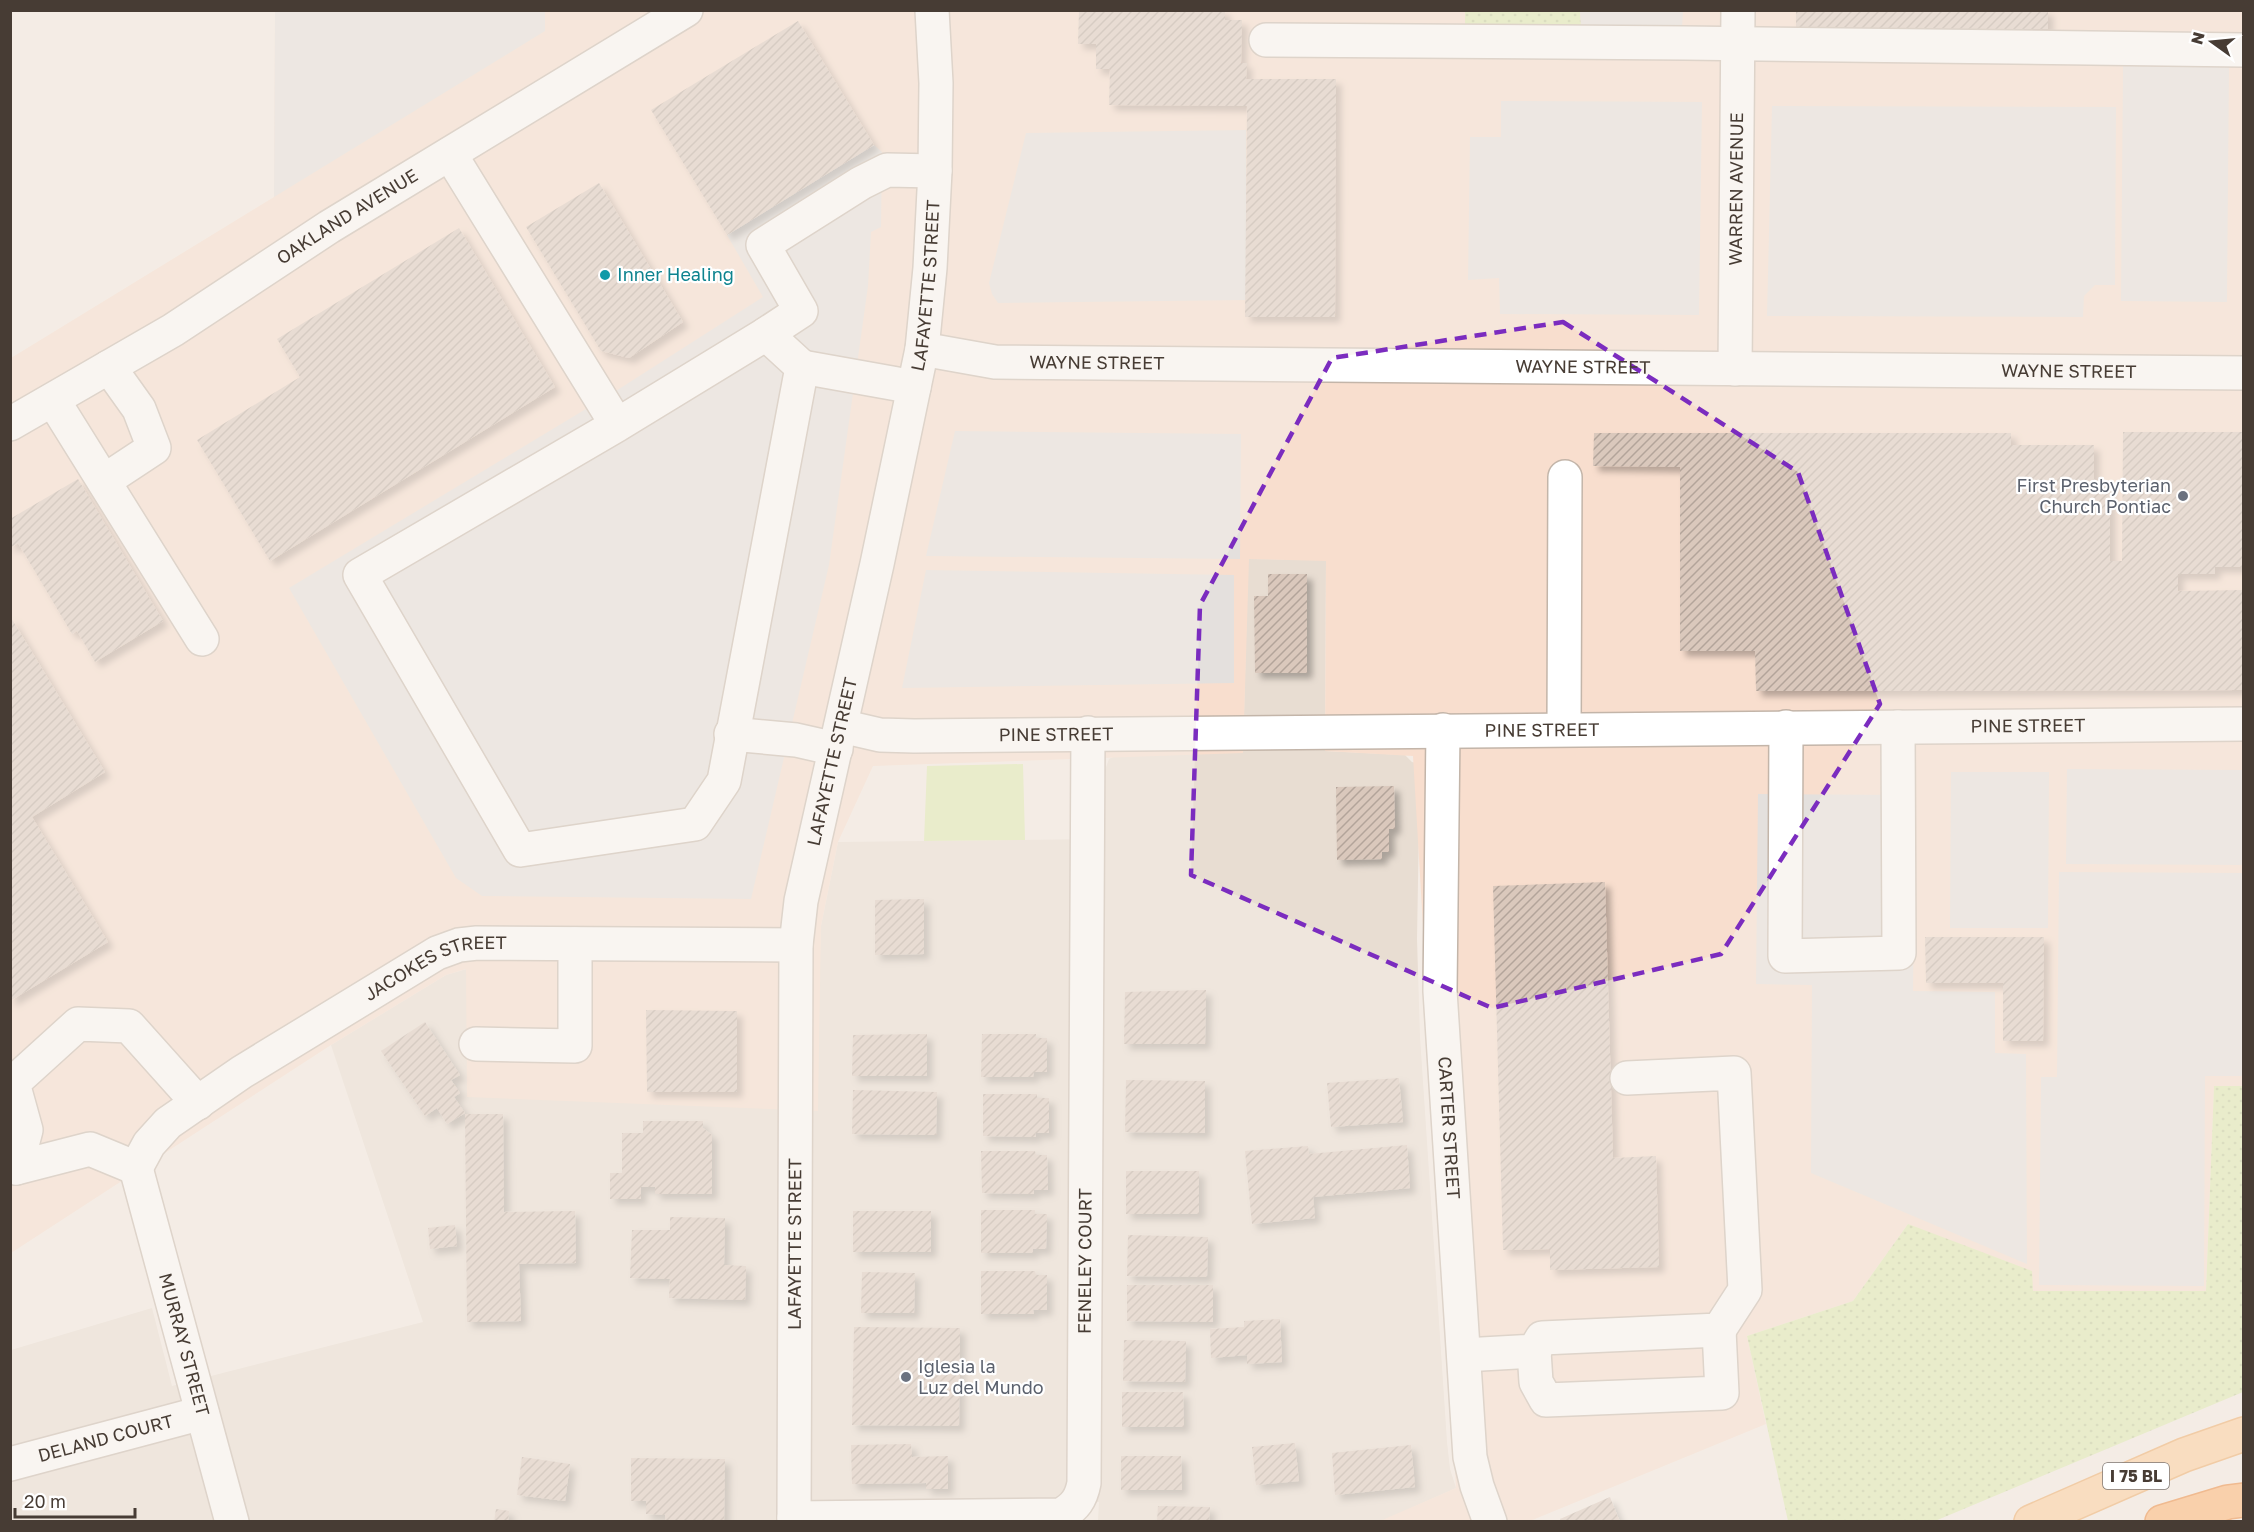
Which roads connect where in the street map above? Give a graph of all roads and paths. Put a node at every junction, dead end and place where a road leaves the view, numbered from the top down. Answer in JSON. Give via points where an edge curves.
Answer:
{"nodes":[{"id":1,"x":686,"y":10,"type":"edge"},
{"id":2,"x":932,"y":10,"type":"edge"},
{"id":3,"x":1738,"y":10,"type":"edge"},
{"id":4,"x":1266,"y":40,"type":"dead end"},
{"id":5,"x":1737,"y":44,"type":"junction"},
{"id":6,"x":2244,"y":50,"type":"edge"},
{"id":7,"x":450,"y":154,"type":"junction"},
{"id":8,"x":935,"y":171,"type":"junction"},
{"id":9,"x":766,"y":334,"type":"junction"},
{"id":10,"x":922,"y":349,"type":"junction"},
{"id":11,"x":802,"y":367,"type":"junction"},
{"id":12,"x":109,"y":368,"type":"junction"},
{"id":13,"x":1735,"y":369,"type":"junction"},
{"id":14,"x":2244,"y":373,"type":"edge"},
{"id":15,"x":914,"y":387,"type":"junction"},
{"id":16,"x":53,"y":400,"type":"junction"},
{"id":17,"x":10,"y":424,"type":"edge"},
{"id":18,"x":617,"y":425,"type":"junction"},
{"id":19,"x":1565,"y":477,"type":"dead end"},
{"id":20,"x":104,"y":481,"type":"junction"},
{"id":21,"x":202,"y":639,"type":"dead end"},
{"id":22,"x":2244,"y":724,"type":"edge"},
{"id":23,"x":1786,"y":727,"type":"junction"},
{"id":24,"x":1898,"y":727,"type":"junction"},
{"id":25,"x":1564,"y":729,"type":"junction"},
{"id":26,"x":1443,"y":730,"type":"junction"},
{"id":27,"x":1088,"y":733,"type":"junction"},
{"id":28,"x":731,"y":734,"type":"junction"},
{"id":29,"x":838,"y":738,"type":"junction"},
{"id":30,"x":575,"y":944,"type":"junction"},
{"id":31,"x":796,"y":945,"type":"junction"},
{"id":32,"x":476,"y":1044,"type":"dead end"},
{"id":33,"x":1627,"y":1078,"type":"dead end"},
{"id":34,"x":198,"y":1103,"type":"junction"},
{"id":35,"x":13,"y":1167,"type":"edge"},
{"id":36,"x":136,"y":1168,"type":"junction"},
{"id":37,"x":1719,"y":1330,"type":"junction"},
{"id":38,"x":1534,"y":1351,"type":"junction"},
{"id":39,"x":1464,"y":1355,"type":"junction"},
{"id":40,"x":202,"y":1413,"type":"junction"},
{"id":41,"x":2244,"y":1434,"type":"edge"},
{"id":42,"x":10,"y":1464,"type":"edge"},
{"id":43,"x":2244,"y":1500,"type":"edge"},
{"id":44,"x":794,"y":1520,"type":"edge"},
{"id":45,"x":231,"y":1521,"type":"edge"},
{"id":46,"x":1490,"y":1521,"type":"edge"},
{"id":47,"x":2031,"y":1521,"type":"edge"},
{"id":48,"x":2162,"y":1521,"type":"edge"}],
"edges":[{"from":1,"to":7,"type":"street","name":"OAKLAND AVENUE"},
{"from":2,"to":8,"type":"street","name":"LAFAYETTE STREET"},
{"from":3,"to":5,"type":"street","name":"WARREN AVENUE"},
{"from":4,"to":5,"type":"street"},
{"from":5,"to":6,"type":"street"},
{"from":5,"to":13,"type":"street","name":"WARREN AVENUE"},
{"from":7,"to":12,"type":"street","name":"OAKLAND AVENUE"},
{"from":7,"to":18,"type":"street"},
{"from":8,"to":9,"type":"street","via":[[887,170],[763,245],[801,311]]},
{"from":8,"to":10,"type":"street","name":"LAFAYETTE STREET"},
{"from":9,"to":11,"type":"street"},
{"from":9,"to":18,"type":"street"},
{"from":10,"to":13,"type":"street","name":"WAYNE STREET","via":[[995,362]]},
{"from":10,"to":15,"type":"street","name":"LAFAYETTE STREET"},
{"from":11,"to":15,"type":"street"},
{"from":11,"to":28,"type":"street"},
{"from":12,"to":16,"type":"street","name":"OAKLAND AVENUE"},
{"from":12,"to":20,"type":"street","via":[[139,409],[154,448]]},
{"from":13,"to":14,"type":"street","name":"WAYNE STREET"},
{"from":15,"to":29,"type":"street","name":"LAFAYETTE STREET"},
{"from":16,"to":17,"type":"street","name":"OAKLAND AVENUE"},
{"from":16,"to":20,"type":"street"},
{"from":18,"to":28,"type":"street","via":[[360,575],[520,850],[695,824],[724,781]]},
{"from":19,"to":25,"type":"street"},
{"from":20,"to":21,"type":"street"},
{"from":22,"to":24,"type":"street","name":"PINE STREET"},
{"from":23,"to":24,"type":"street","name":"PINE STREET"},
{"from":23,"to":24,"type":"street","via":[[1785,956],[1899,953]]},
{"from":23,"to":25,"type":"street","name":"PINE STREET"},
{"from":25,"to":26,"type":"street","name":"PINE STREET"},
{"from":26,"to":27,"type":"street","name":"PINE STREET"},
{"from":26,"to":39,"type":"street","name":"CARTER STREET","via":[[1440,992]]},
{"from":27,"to":29,"type":"street","name":"PINE STREET"},
{"from":27,"to":44,"type":"street","name":"FENELEY COURT","via":[[1081,1496],[1073,1508],[1061,1515]]},
{"from":28,"to":29,"type":"street","name":"PINE STREET","via":[[796,740]]},
{"from":29,"to":31,"type":"street","name":"LAFAYETTE STREET","via":[[801,901]]},
{"from":30,"to":31,"type":"street","name":"JACOKES STREET"},
{"from":30,"to":32,"type":"street","via":[[575,1046]]},
{"from":30,"to":34,"type":"street","name":"JACOKES STREET","via":[[477,943],[437,953]]},
{"from":31,"to":44,"type":"street","name":"LAFAYETTE STREET"},
{"from":33,"to":37,"type":"street","via":[[1734,1073],[1744,1290]]},
{"from":34,"to":35,"type":"street","via":[[129,1026],[78,1024],[13,1083],[26,1130]]},
{"from":34,"to":36,"type":"street","name":"JACOKES STREET","via":[[168,1123],[149,1144]]},
{"from":35,"to":36,"type":"street","via":[[90,1149]]},
{"from":36,"to":40,"type":"street","name":"MURRAY STREET"},
{"from":37,"to":38,"type":"street","via":[[1542,1338]]},
{"from":37,"to":38,"type":"street","via":[[1722,1393],[1546,1400],[1536,1382]]},
{"from":38,"to":39,"type":"street"},
{"from":39,"to":46,"type":"street","name":"CARTER STREET","via":[[1470,1457]]},
{"from":40,"to":42,"type":"street","name":"DELAND COURT"},
{"from":40,"to":45,"type":"street","name":"MURRAY STREET"},
{"from":41,"to":47,"type":"main road","number":"I 75 BL","via":[[2184,1455]]},
{"from":43,"to":48,"type":"highway"}]}
